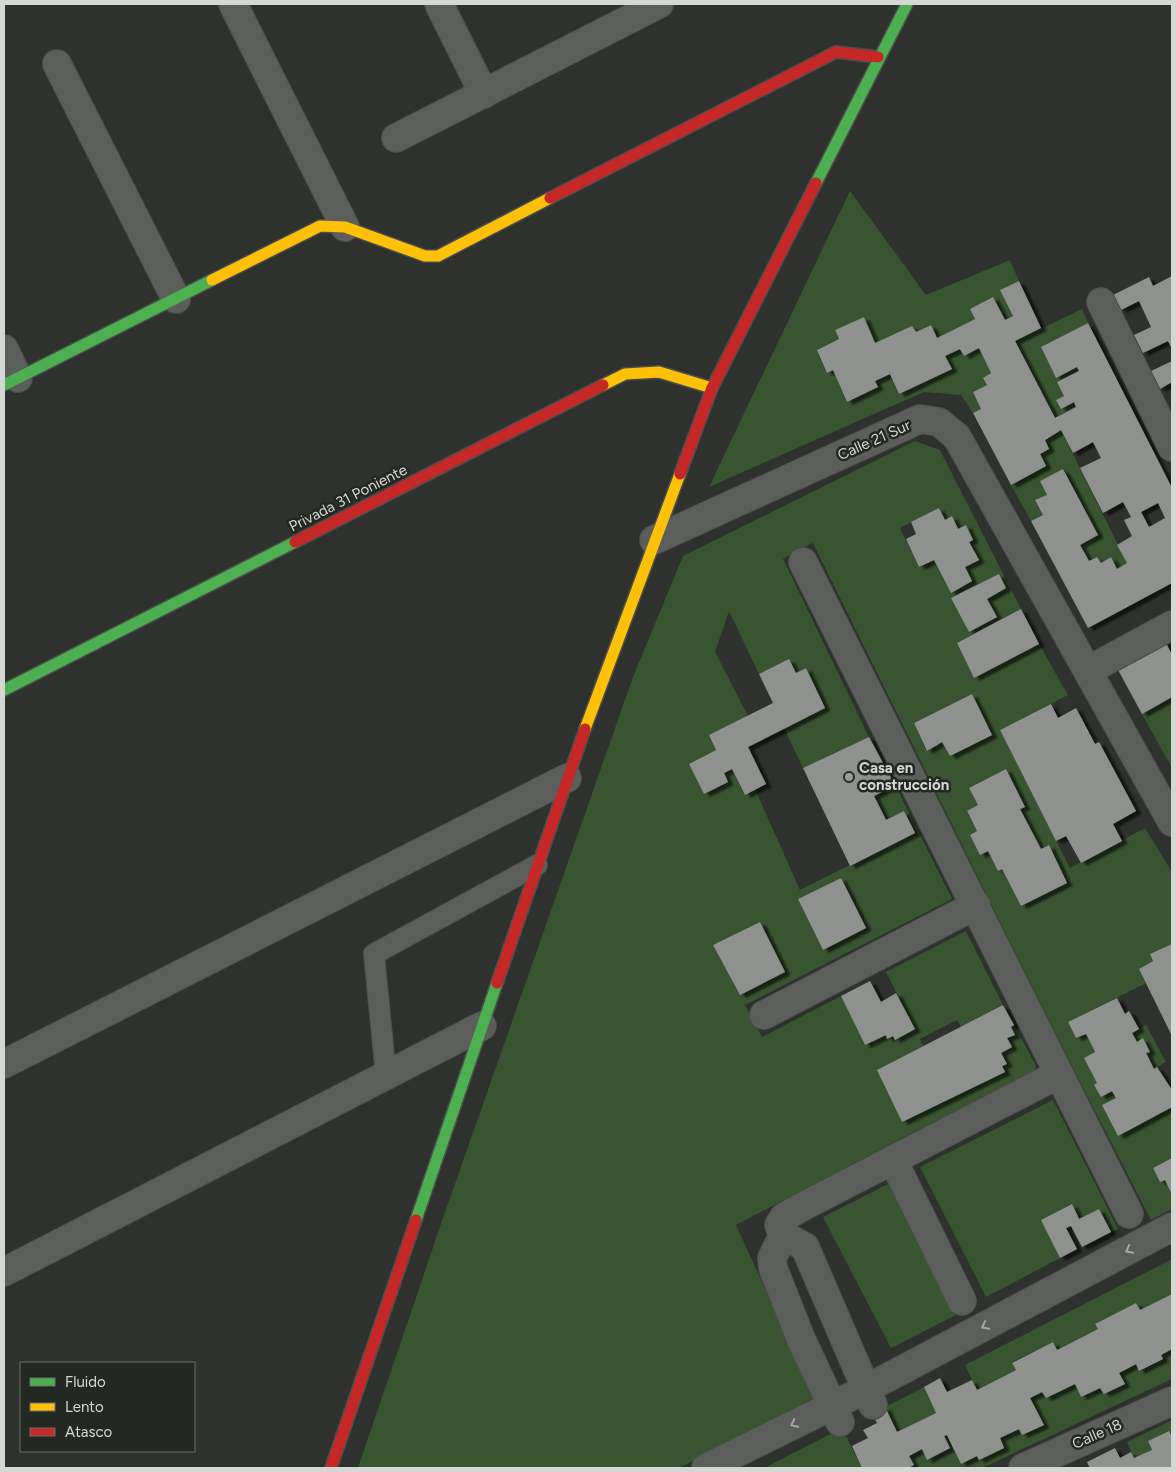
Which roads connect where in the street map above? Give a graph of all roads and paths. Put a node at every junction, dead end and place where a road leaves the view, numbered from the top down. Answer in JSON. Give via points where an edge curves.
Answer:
{"nodes":[{"id":1,"x":233,"y":4,"type":"edge"},
{"id":2,"x":438,"y":4,"type":"edge"},
{"id":3,"x":659,"y":4,"type":"edge"},
{"id":4,"x":907,"y":4,"type":"edge"},
{"id":5,"x":878,"y":58,"type":"junction"},
{"id":6,"x":57,"y":64,"type":"dead end"},
{"id":7,"x":484,"y":94,"type":"junction"},
{"id":8,"x":396,"y":138,"type":"dead end"},
{"id":9,"x":345,"y":227,"type":"junction"},
{"id":10,"x":176,"y":299,"type":"junction"},
{"id":11,"x":1101,"y":302,"type":"dead end"},
{"id":12,"x":4,"y":349,"type":"edge"},
{"id":13,"x":11,"y":382,"type":"edge"},
{"id":14,"x":712,"y":388,"type":"junction"},
{"id":15,"x":1172,"y":447,"type":"edge"},
{"id":16,"x":654,"y":540,"type":"junction"},
{"id":17,"x":803,"y":562,"type":"dead end"},
{"id":18,"x":1172,"y":625,"type":"edge"},
{"id":19,"x":1089,"y":670,"type":"junction"},
{"id":20,"x":4,"y":690,"type":"edge"},
{"id":21,"x":567,"y":778,"type":"junction"},
{"id":22,"x":1172,"y":822,"type":"edge"},
{"id":23,"x":537,"y":865,"type":"junction"},
{"id":24,"x":976,"y":905,"type":"junction"},
{"id":25,"x":764,"y":1015,"type":"dead end"},
{"id":26,"x":482,"y":1026,"type":"junction"},
{"id":27,"x":4,"y":1064,"type":"edge"},
{"id":28,"x":1059,"y":1074,"type":"junction"},
{"id":29,"x":386,"y":1076,"type":"junction"},
{"id":30,"x":893,"y":1160,"type":"junction"},
{"id":31,"x":1130,"y":1214,"type":"dead end"},
{"id":32,"x":1172,"y":1227,"type":"edge"},
{"id":33,"x":782,"y":1235,"type":"junction"},
{"id":34,"x":1172,"y":1247,"type":"edge"},
{"id":35,"x":4,"y":1272,"type":"edge"},
{"id":36,"x":962,"y":1300,"type":"dead end"},
{"id":37,"x":869,"y":1397,"type":"junction"},
{"id":38,"x":1172,"y":1401,"type":"edge"},
{"id":39,"x":836,"y":1414,"type":"junction"},
{"id":40,"x":1055,"y":1461,"type":"edge"},
{"id":41,"x":331,"y":1468,"type":"edge"},
{"id":42,"x":706,"y":1468,"type":"edge"},
{"id":43,"x":749,"y":1468,"type":"edge"},
{"id":44,"x":1023,"y":1468,"type":"edge"}],
"edges":[{"from":1,"to":9,"type":"street"},
{"from":2,"to":7,"type":"street"},
{"from":3,"to":7,"type":"street"},
{"from":4,"to":5,"type":"street"},
{"from":5,"to":9,"type":"street","via":[[836,52],[438,256],[426,256]]},
{"from":5,"to":14,"type":"street"},
{"from":6,"to":10,"type":"street"},
{"from":7,"to":8,"type":"street"},
{"from":9,"to":10,"type":"street","via":[[320,226]]},
{"from":10,"to":13,"type":"street"},
{"from":11,"to":15,"type":"street"},
{"from":12,"to":13,"type":"street"},
{"from":14,"to":16,"type":"street"},
{"from":14,"to":20,"type":"street","name":"Privada 31 Poniente","via":[[659,372],[624,374]]},
{"from":16,"to":19,"type":"street","name":"Calle 21 Sur","via":[[920,419],[939,422],[957,437]]},
{"from":16,"to":21,"type":"street"},
{"from":17,"to":24,"type":"street"},
{"from":18,"to":19,"type":"street"},
{"from":19,"to":22,"type":"street","name":"Calle 21 Sur"},
{"from":21,"to":23,"type":"street"},
{"from":21,"to":27,"type":"street"},
{"from":23,"to":26,"type":"street"},
{"from":23,"to":29,"type":"lane","via":[[374,954]]},
{"from":24,"to":25,"type":"street"},
{"from":24,"to":28,"type":"street"},
{"from":26,"to":29,"type":"street"},
{"from":26,"to":41,"type":"street"},
{"from":28,"to":30,"type":"street"},
{"from":28,"to":31,"type":"street"},
{"from":29,"to":35,"type":"street"},
{"from":30,"to":33,"type":"street","via":[[784,1216],[779,1225]]},
{"from":30,"to":36,"type":"street"},
{"from":32,"to":37,"type":"street","one_way":true},
{"from":33,"to":37,"type":"street","via":[[805,1247]]},
{"from":33,"to":39,"type":"street","via":[[772,1258],[773,1268]]},
{"from":34,"to":37,"type":"street"},
{"from":37,"to":39,"type":"street"},
{"from":38,"to":40,"type":"street","name":"Calle 18"},
{"from":39,"to":42,"type":"street","one_way":true},
{"from":39,"to":43,"type":"street"},
{"from":40,"to":44,"type":"street","name":"Calle 18"}]}
